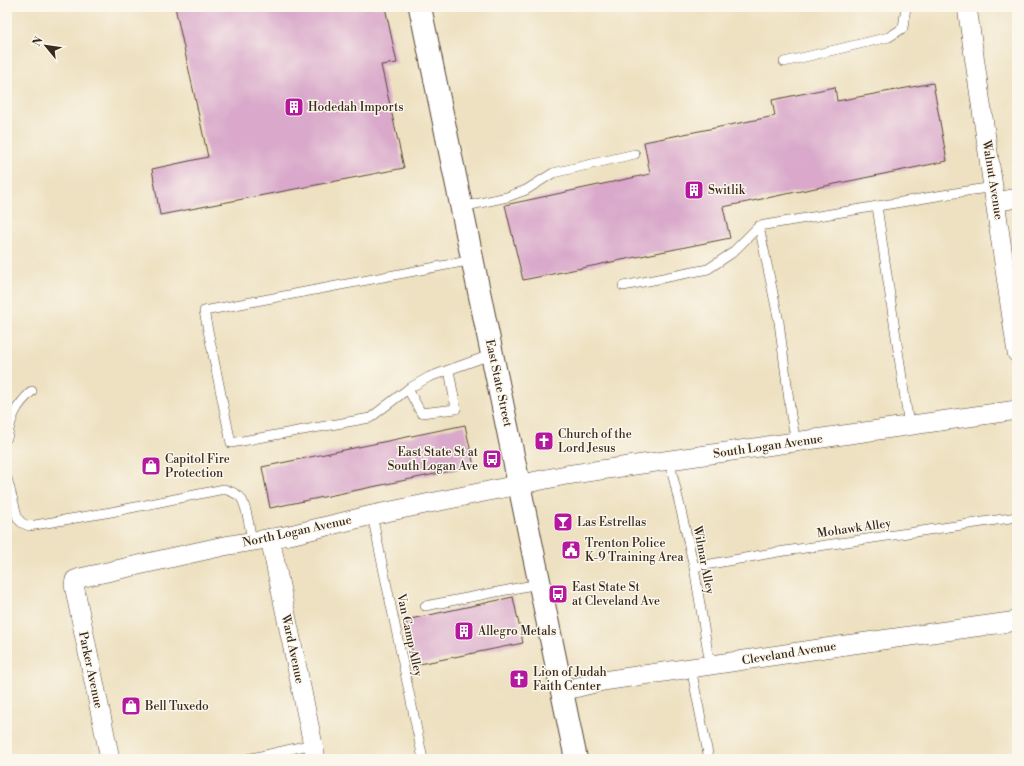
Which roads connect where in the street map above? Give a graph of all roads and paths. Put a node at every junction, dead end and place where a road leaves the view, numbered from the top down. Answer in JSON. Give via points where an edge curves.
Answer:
{"nodes":[{"id":1,"x":420,"y":7,"type":"edge"},
{"id":2,"x":906,"y":7,"type":"edge"},
{"id":3,"x":967,"y":7,"type":"edge"},
{"id":4,"x":784,"y":62,"type":"dead end"},
{"id":5,"x":635,"y":154,"type":"dead end"},
{"id":6,"x":995,"y":194,"type":"junction"},
{"id":7,"x":1017,"y":198,"type":"edge"},
{"id":8,"x":877,"y":206,"type":"junction"},
{"id":9,"x":462,"y":207,"type":"junction"},
{"id":10,"x":759,"y":226,"type":"junction"},
{"id":11,"x":473,"y":260,"type":"junction"},
{"id":12,"x":623,"y":286,"type":"dead end"},
{"id":13,"x":1017,"y":353,"type":"edge"},
{"id":14,"x":493,"y":354,"type":"junction"},
{"id":15,"x":449,"y":370,"type":"junction"},
{"id":16,"x":408,"y":389,"type":"junction"},
{"id":17,"x":32,"y":391,"type":"dead end"},
{"id":18,"x":1017,"y":410,"type":"edge"},
{"id":19,"x":909,"y":426,"type":"junction"},
{"id":20,"x":7,"y":438,"type":"edge"},
{"id":21,"x":796,"y":442,"type":"junction"},
{"id":22,"x":670,"y":459,"type":"junction"},
{"id":23,"x":7,"y":478,"type":"edge"},
{"id":24,"x":519,"y":484,"type":"junction"},
{"id":25,"x":372,"y":516,"type":"junction"},
{"id":26,"x":1017,"y":517,"type":"edge"},
{"id":27,"x":261,"y":540,"type":"junction"},
{"id":28,"x":694,"y":567,"type":"junction"},
{"id":29,"x":75,"y":580,"type":"joint"},
{"id":30,"x":538,"y":584,"type":"junction"},
{"id":31,"x":425,"y":606,"type":"dead end"},
{"id":32,"x":1017,"y":621,"type":"edge"},
{"id":33,"x":710,"y":665,"type":"junction"},
{"id":34,"x":691,"y":668,"type":"junction"},
{"id":35,"x":562,"y":691,"type":"junction"},
{"id":36,"x":315,"y":751,"type":"edge"},
{"id":37,"x":110,"y":759,"type":"edge"},
{"id":38,"x":247,"y":759,"type":"edge"},
{"id":39,"x":423,"y":759,"type":"edge"},
{"id":40,"x":576,"y":759,"type":"edge"},
{"id":41,"x":709,"y":759,"type":"edge"}],
"edges":[{"from":1,"to":9,"type":"street","name":"East State Street"},
{"from":2,"to":4,"type":"lane","via":[[903,28],[889,37]]},
{"from":3,"to":6,"type":"street","name":"Walnut Avenue"},
{"from":5,"to":9,"type":"lane","via":[[553,173],[526,190]]},
{"from":6,"to":7,"type":"street"},
{"from":6,"to":8,"type":"lane"},
{"from":6,"to":13,"type":"street","name":"Walnut Avenue"},
{"from":8,"to":10,"type":"lane"},
{"from":8,"to":19,"type":"lane"},
{"from":9,"to":11,"type":"street","name":"East State Street"},
{"from":10,"to":12,"type":"lane","via":[[732,253],[708,269]]},
{"from":10,"to":21,"type":"lane","via":[[779,322]]},
{"from":11,"to":14,"type":"street","name":"East State Street"},
{"from":11,"to":16,"type":"lane","via":[[204,311],[231,443],[370,418]]},
{"from":14,"to":15,"type":"lane"},
{"from":14,"to":24,"type":"street","name":"East State Street"},
{"from":15,"to":16,"type":"lane","via":[[429,377]]},
{"from":15,"to":16,"type":"lane","via":[[456,409],[421,413]]},
{"from":17,"to":20,"type":"lane","via":[[20,402],[12,415]]},
{"from":18,"to":19,"type":"street","name":"South Logan Avenue"},
{"from":19,"to":21,"type":"street","name":"South Logan Avenue"},
{"from":21,"to":22,"type":"street","name":"South Logan Avenue"},
{"from":22,"to":24,"type":"street","name":"South Logan Avenue"},
{"from":22,"to":28,"type":"lane","name":"Wilmar Alley"},
{"from":23,"to":27,"type":"lane","via":[[18,519],[29,526],[224,490],[233,492],[241,498],[247,518]]},
{"from":24,"to":25,"type":"street","name":"North Logan Avenue"},
{"from":24,"to":30,"type":"street","name":"East State Street"},
{"from":25,"to":27,"type":"street","name":"North Logan Avenue"},
{"from":25,"to":39,"type":"lane","name":"Van Camp Alley"},
{"from":26,"to":28,"type":"lane","name":"Mohawk Alley","via":[[786,550]]},
{"from":27,"to":29,"type":"street","name":"North Logan Avenue"},
{"from":27,"to":36,"type":"street","name":"Ward Avenue"},
{"from":28,"to":33,"type":"lane","name":"Wilmar Alley"},
{"from":29,"to":37,"type":"street","name":"Parker Avenue","via":[[74,586]]},
{"from":30,"to":31,"type":"lane"},
{"from":30,"to":35,"type":"street","name":"East State Street"},
{"from":32,"to":33,"type":"street","name":"Cleveland Avenue"},
{"from":33,"to":34,"type":"street","name":"Cleveland Avenue"},
{"from":34,"to":35,"type":"street","name":"Cleveland Avenue","via":[[603,681]]},
{"from":34,"to":41,"type":"lane"},
{"from":35,"to":40,"type":"street","name":"East State Street"},
{"from":36,"to":38,"type":"lane"}]}
